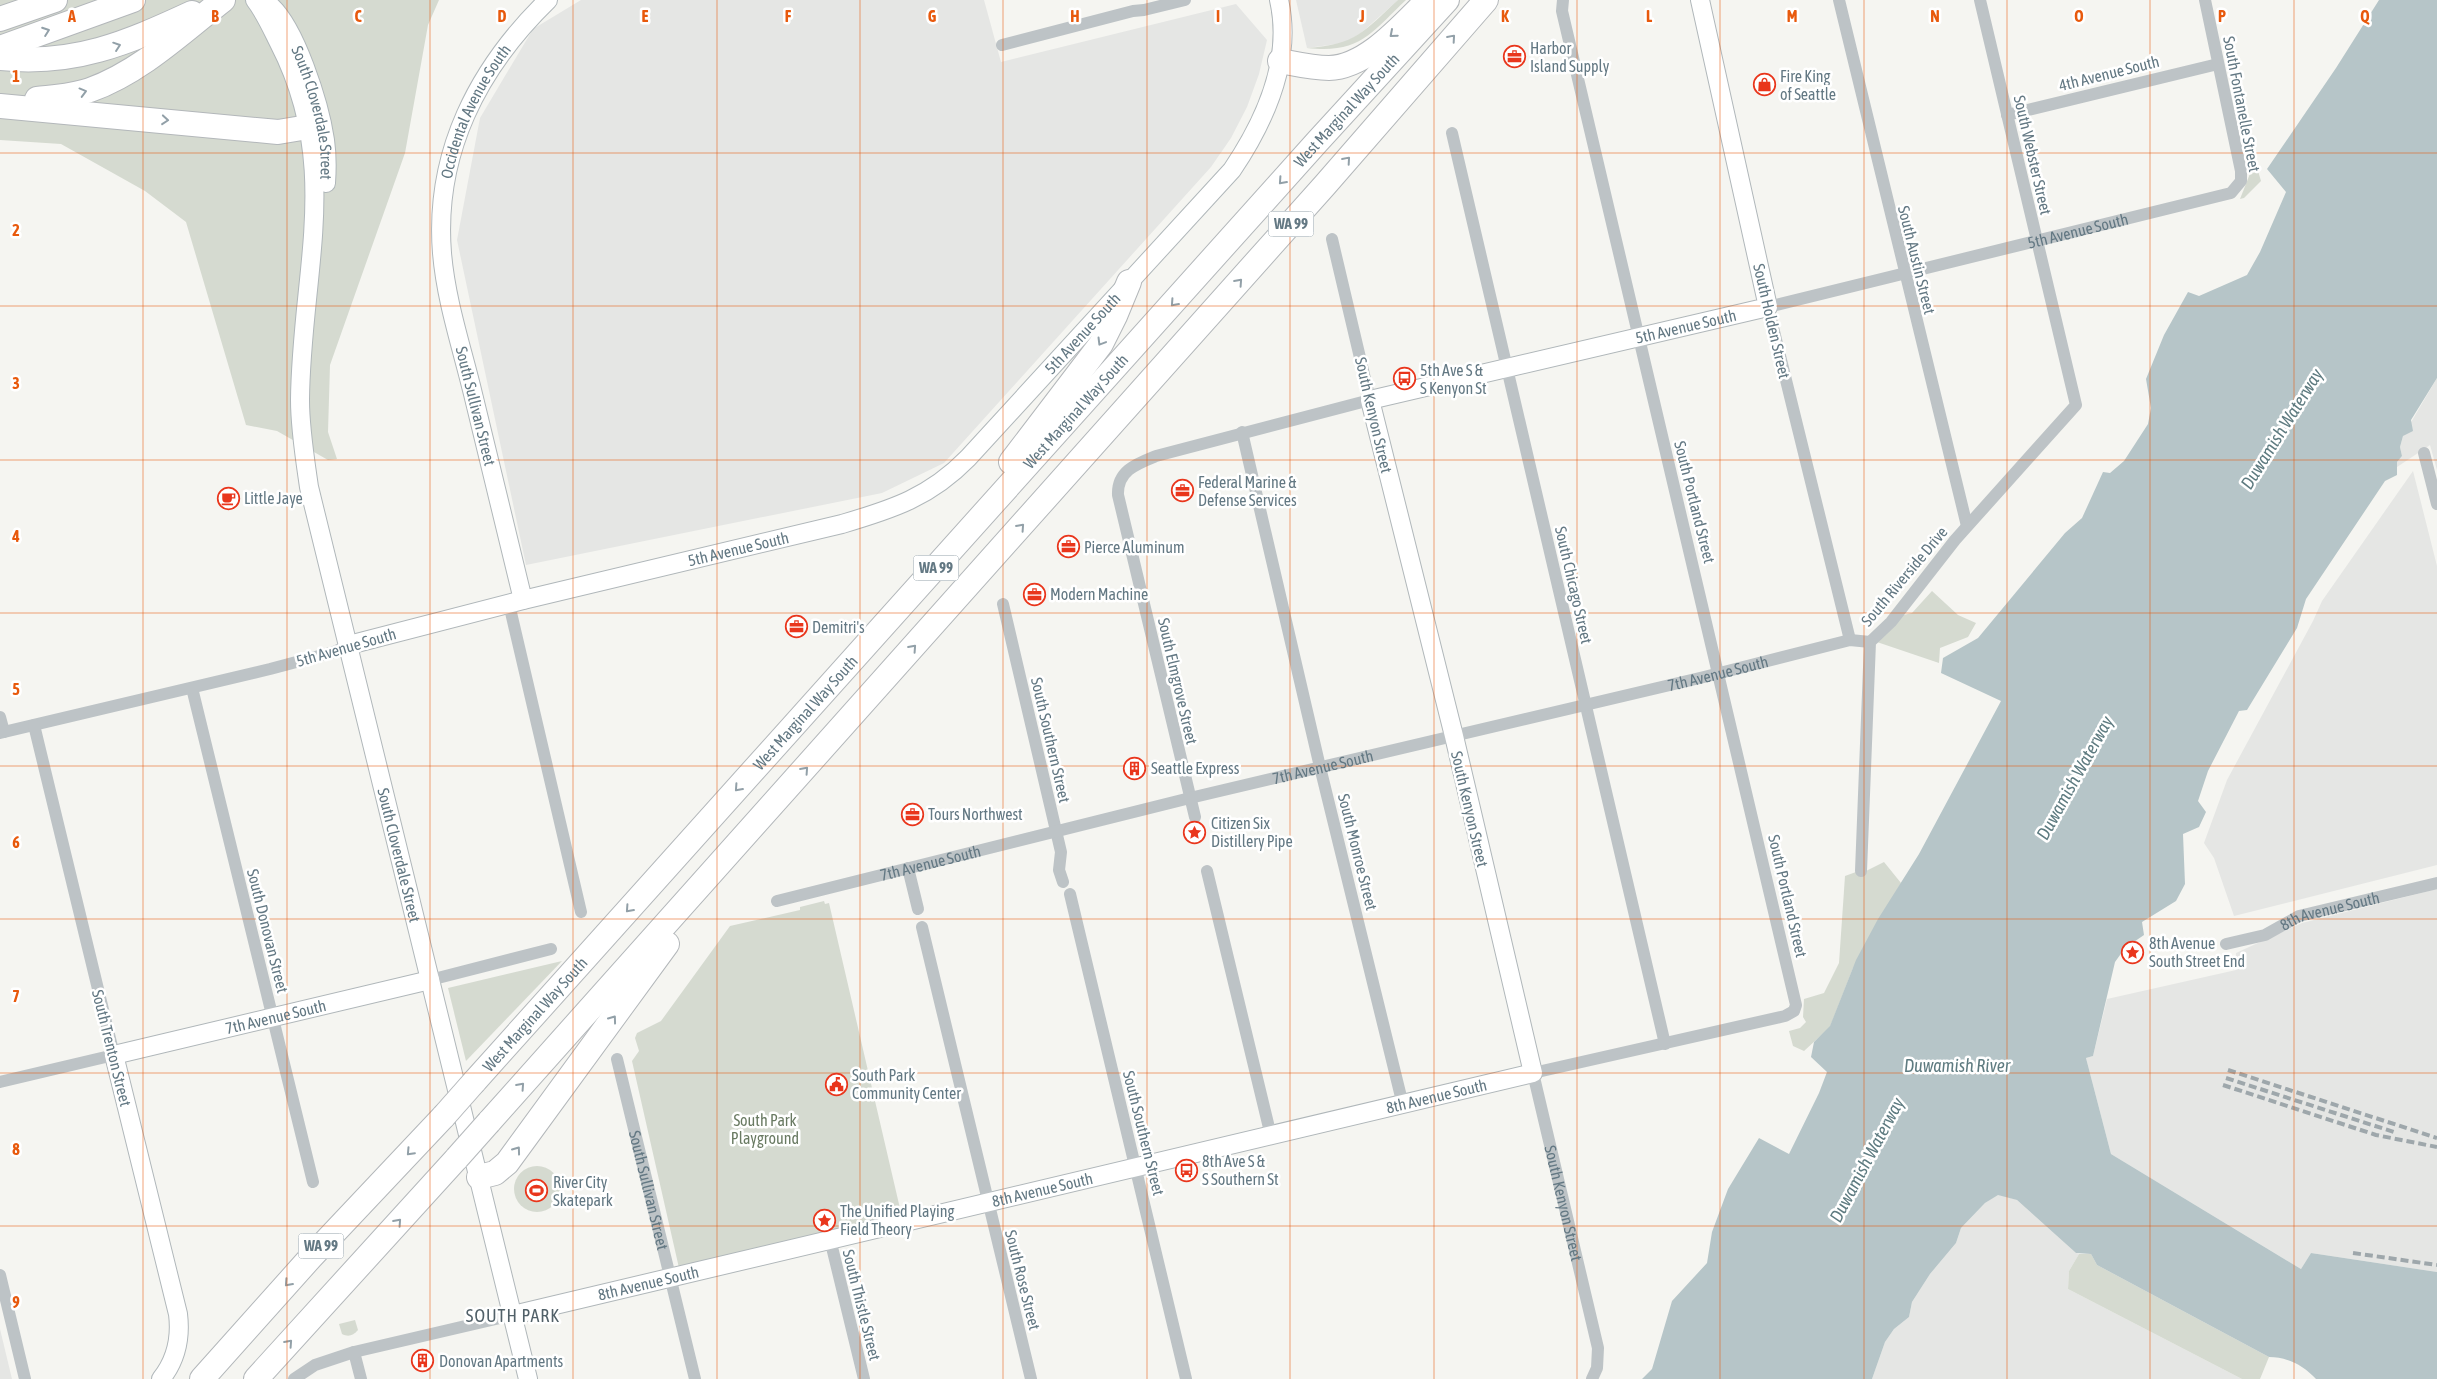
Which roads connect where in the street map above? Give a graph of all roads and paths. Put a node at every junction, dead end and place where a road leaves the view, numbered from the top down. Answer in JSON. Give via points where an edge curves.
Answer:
{"nodes":[{"id":1,"x":55,"y":0,"type":"edge"},
{"id":2,"x":133,"y":0,"type":"edge"},
{"id":3,"x":222,"y":0,"type":"edge"},
{"id":4,"x":548,"y":0,"type":"edge"},
{"id":5,"x":1185,"y":0,"type":"edge"},
{"id":6,"x":1279,"y":0,"type":"edge"},
{"id":7,"x":1428,"y":0,"type":"edge"},
{"id":8,"x":1447,"y":0,"type":"edge"},
{"id":9,"x":1486,"y":0,"type":"edge"},
{"id":10,"x":1563,"y":0,"type":"edge"},
{"id":11,"x":1700,"y":0,"type":"edge"},
{"id":12,"x":1839,"y":0,"type":"edge"},
{"id":13,"x":1980,"y":0,"type":"edge"},
{"id":14,"x":2205,"y":0,"type":"edge"},
{"id":15,"x":259,"y":2,"type":"edge"},
{"id":16,"x":0,"y":19,"type":"edge"},
{"id":17,"x":1002,"y":45,"type":"dead end"},
{"id":18,"x":0,"y":48,"type":"edge"},
{"id":19,"x":0,"y":58,"type":"edge"},
{"id":20,"x":1280,"y":61,"type":"junction"},
{"id":21,"x":2218,"y":64,"type":"junction"},
{"id":22,"x":0,"y":102,"type":"edge"},
{"id":23,"x":0,"y":106,"type":"edge"},
{"id":24,"x":2007,"y":115,"type":"junction"},
{"id":25,"x":308,"y":127,"type":"junction"},
{"id":26,"x":1452,"y":133,"type":"dead end"},
{"id":27,"x":2239,"y":185,"type":"joint"},
{"id":28,"x":443,"y":210,"type":"joint"},
{"id":29,"x":1332,"y":239,"type":"dead end"},
{"id":30,"x":2036,"y":240,"type":"junction"},
{"id":31,"x":1904,"y":273,"type":"junction"},
{"id":32,"x":1129,"y":282,"type":"junction"},
{"id":33,"x":1768,"y":307,"type":"junction"},
{"id":34,"x":306,"y":326,"type":"junction"},
{"id":35,"x":1639,"y":338,"type":"junction"},
{"id":36,"x":1506,"y":369,"type":"junction"},
{"id":37,"x":1370,"y":400,"type":"junction"},
{"id":38,"x":2076,"y":405,"type":"joint"},
{"id":39,"x":1242,"y":432,"type":"junction"},
{"id":40,"x":2424,"y":453,"type":"dead end"},
{"id":41,"x":1131,"y":469,"type":"joint"},
{"id":42,"x":2437,"y":504,"type":"edge"},
{"id":43,"x":1967,"y":526,"type":"junction"},
{"id":44,"x":516,"y":602,"type":"junction"},
{"id":45,"x":1003,"y":604,"type":"dead end"},
{"id":46,"x":1850,"y":640,"type":"junction"},
{"id":47,"x":870,"y":642,"type":"junction"},
{"id":48,"x":1870,"y":642,"type":"junction"},
{"id":49,"x":349,"y":645,"type":"junction"},
{"id":50,"x":1719,"y":674,"type":"junction"},
{"id":51,"x":192,"y":688,"type":"junction"},
{"id":52,"x":1585,"y":704,"type":"junction"},
{"id":53,"x":0,"y":717,"type":"edge"},
{"id":54,"x":34,"y":725,"type":"junction"},
{"id":55,"x":2,"y":732,"type":"edge"},
{"id":56,"x":1454,"y":736,"type":"junction"},
{"id":57,"x":1320,"y":767,"type":"junction"},
{"id":58,"x":1190,"y":798,"type":"junction"},
{"id":59,"x":1194,"y":817,"type":"dead end"},
{"id":60,"x":1056,"y":832,"type":"junction"},
{"id":61,"x":746,"y":836,"type":"junction"},
{"id":62,"x":908,"y":868,"type":"junction"},
{"id":63,"x":1208,"y":871,"type":"dead end"},
{"id":64,"x":1861,"y":871,"type":"dead end"},
{"id":65,"x":1063,"y":882,"type":"dead end"},
{"id":66,"x":2437,"y":883,"type":"edge"},
{"id":67,"x":1070,"y":894,"type":"dead end"},
{"id":68,"x":777,"y":900,"type":"dead end"},
{"id":69,"x":918,"y":909,"type":"dead end"},
{"id":70,"x":581,"y":912,"type":"dead end"},
{"id":71,"x":922,"y":927,"type":"dead end"},
{"id":72,"x":2226,"y":944,"type":"dead end"},
{"id":73,"x":551,"y":949,"type":"dead end"},
{"id":74,"x":430,"y":980,"type":"junction"},
{"id":75,"x":1794,"y":1011,"type":"joint"},
{"id":76,"x":272,"y":1018,"type":"junction"},
{"id":77,"x":1665,"y":1044,"type":"junction"},
{"id":78,"x":114,"y":1055,"type":"junction"},
{"id":79,"x":617,"y":1059,"type":"dead end"},
{"id":80,"x":1533,"y":1073,"type":"junction"},
{"id":81,"x":0,"y":1082,"type":"edge"},
{"id":82,"x":1403,"y":1105,"type":"junction"},
{"id":83,"x":1271,"y":1136,"type":"junction"},
{"id":84,"x":1137,"y":1168,"type":"junction"},
{"id":85,"x":479,"y":1177,"type":"junction"},
{"id":86,"x":313,"y":1182,"type":"dead end"},
{"id":87,"x":988,"y":1203,"type":"junction"},
{"id":88,"x":830,"y":1239,"type":"junction"},
{"id":89,"x":0,"y":1274,"type":"edge"},
{"id":90,"x":670,"y":1277,"type":"junction"},
{"id":91,"x":513,"y":1315,"type":"junction"},
{"id":92,"x":354,"y":1352,"type":"junction"},
{"id":93,"x":165,"y":1375,"type":"edge"},
{"id":94,"x":25,"y":1379,"type":"edge"},
{"id":95,"x":202,"y":1379,"type":"edge"},
{"id":96,"x":256,"y":1379,"type":"edge"},
{"id":97,"x":294,"y":1379,"type":"edge"},
{"id":98,"x":361,"y":1379,"type":"edge"},
{"id":99,"x":528,"y":1379,"type":"edge"},
{"id":100,"x":695,"y":1379,"type":"edge"},
{"id":101,"x":864,"y":1379,"type":"edge"},
{"id":102,"x":1031,"y":1379,"type":"edge"},
{"id":103,"x":1186,"y":1379,"type":"edge"},
{"id":104,"x":1592,"y":1379,"type":"edge"}],
"edges":[{"from":1,"to":16,"type":"highway"},
{"from":18,"to":2,"type":"highway","one_way":true},
{"from":19,"to":3,"type":"highway","one_way":true,"via":[[69,58],[121,44]]},
{"from":22,"to":3,"type":"highway","one_way":true,"via":[[66,96],[112,81],[161,49]]},
{"from":4,"to":28,"type":"street","name":"Occidental Avenue South","via":[[490,67],[475,94],[455,141],[446,178]]},
{"from":5,"to":17,"type":"street"},
{"from":6,"to":20,"type":"street","via":[[1283,24]]},
{"from":7,"to":20,"type":"highway","one_way":true,"via":[[1370,53],[1353,63],[1322,68]]},
{"from":8,"to":47,"type":"highway","name":"West Marginal Way South","number":"WA 99","one_way":true},
{"from":61,"to":9,"type":"highway","name":"West Marginal Way South","number":"WA 99","one_way":true},
{"from":10,"to":35,"type":"street","name":"South Portland Street","via":[[1564,20]]},
{"from":11,"to":33,"type":"street","name":"South Holden Street"},
{"from":12,"to":31,"type":"street","name":"South Austin Street"},
{"from":13,"to":24,"type":"street","name":"South Webster Street"},
{"from":14,"to":21,"type":"street","name":"South Fontanelle Street"},
{"from":15,"to":25,"type":"street","name":"South Cloverdale Street","via":[[290,65]]},
{"from":15,"to":34,"type":"street","name":"South Cloverdale Street","via":[[271,6],[288,30],[307,72],[325,140],[327,166],[323,242],[316,301]]},
{"from":20,"to":32,"type":"street","name":"5th Avenue South","via":[[1266,110],[1241,157],[1216,189]]},
{"from":21,"to":24,"type":"street","name":"4th Avenue South"},
{"from":21,"to":27,"type":"street","name":"South Fontanelle Street","via":[[2241,171]]},
{"from":23,"to":25,"type":"highway","one_way":true,"via":[[278,132]]},
{"from":24,"to":30,"type":"street","name":"South Webster Street"},
{"from":25,"to":34,"type":"street","name":"South Cloverdale Street","via":[[316,192]]},
{"from":26,"to":36,"type":"street","name":"South Chicago Street"},
{"from":27,"to":30,"type":"street","name":"5th Avenue South","via":[[2231,193]]},
{"from":28,"to":44,"type":"street","name":"South Sullivan Street","via":[[442,253],[447,286]]},
{"from":29,"to":37,"type":"street","name":"South Kenyon Street"},
{"from":30,"to":31,"type":"street","name":"5th Avenue South"},
{"from":30,"to":38,"type":"street","name":"South Webster Street"},
{"from":31,"to":33,"type":"street","name":"5th Avenue South"},
{"from":31,"to":43,"type":"street","name":"South Austin Street"},
{"from":32,"to":44,"type":"street","name":"5th Avenue South","via":[[963,464],[927,492],[842,524]]},
{"from":32,"to":47,"type":"highway","one_way":true,"via":[[1101,344],[1068,390]]},
{"from":33,"to":35,"type":"street","name":"5th Avenue South"},
{"from":33,"to":46,"type":"street","name":"South Holden Street"},
{"from":34,"to":49,"type":"street","name":"South Cloverdale Street","via":[[300,401],[305,462]]},
{"from":35,"to":36,"type":"street","name":"5th Avenue South"},
{"from":35,"to":50,"type":"street","name":"South Portland Street"},
{"from":36,"to":37,"type":"street","name":"5th Avenue South"},
{"from":36,"to":52,"type":"street","name":"South Chicago Street"},
{"from":37,"to":39,"type":"street","name":"5th Avenue South"},
{"from":37,"to":56,"type":"street","name":"South Kenyon Street"},
{"from":38,"to":43,"type":"street","name":"South Riverside Drive"},
{"from":39,"to":41,"type":"street","name":"5th Avenue South","via":[[1156,456]]},
{"from":39,"to":57,"type":"street","name":"South Monroe Street"},
{"from":40,"to":42,"type":"street"},
{"from":41,"to":58,"type":"street","name":"South Elmgrove Street","via":[[1121,476],[1118,495]]},
{"from":43,"to":48,"type":"street","name":"South Riverside Drive","via":[[1891,622]]},
{"from":44,"to":49,"type":"street","name":"5th Avenue South"},
{"from":44,"to":70,"type":"street","name":"South Sullivan Street"},
{"from":45,"to":60,"type":"street","name":"South Southern Street"},
{"from":46,"to":48,"type":"street","name":"7th Avenue South"},
{"from":46,"to":50,"type":"street","name":"7th Avenue South"},
{"from":47,"to":95,"type":"highway","name":"West Marginal Way South","number":"WA 99","one_way":true,"bridge":true,"via":[[444,1116]]},
{"from":48,"to":64,"type":"street","name":"South Riverside Drive"},
{"from":49,"to":51,"type":"street","name":"5th Avenue South","via":[[334,652]]},
{"from":49,"to":74,"type":"street","name":"South Cloverdale Street"},
{"from":50,"to":52,"type":"street","name":"7th Avenue South"},
{"from":50,"to":75,"type":"street","name":"South Portland Street","via":[[1796,998]]},
{"from":51,"to":54,"type":"street","name":"5th Avenue South"},
{"from":51,"to":76,"type":"street","name":"South Donovan Street"},
{"from":52,"to":56,"type":"street","name":"7th Avenue South"},
{"from":52,"to":77,"type":"street","name":"South Chicago Street"},
{"from":53,"to":55,"type":"street"},
{"from":54,"to":55,"type":"street","name":"5th Avenue South"},
{"from":54,"to":78,"type":"street","name":"South Trenton Street"},
{"from":56,"to":57,"type":"street","name":"7th Avenue South"},
{"from":56,"to":80,"type":"street","name":"South Kenyon Street"},
{"from":57,"to":58,"type":"street","name":"7th Avenue South"},
{"from":57,"to":82,"type":"street","name":"South Monroe Street"},
{"from":58,"to":59,"type":"street","name":"South Elmgrove Street"},
{"from":58,"to":60,"type":"street","name":"7th Avenue South"},
{"from":60,"to":62,"type":"street","name":"7th Avenue South"},
{"from":60,"to":65,"type":"street","name":"South Southern Street"},
{"from":85,"to":61,"type":"highway","one_way":true,"via":[[495,1173],[507,1163]]},
{"from":96,"to":61,"type":"highway","name":"West Marginal Way South","number":"WA 99","one_way":true,"bridge":true},
{"from":62,"to":68,"type":"street","name":"7th Avenue South"},
{"from":62,"to":69,"type":"street"},
{"from":63,"to":83,"type":"street"},
{"from":66,"to":72,"type":"street","name":"8th Avenue South","via":[[2300,916],[2265,935]]},
{"from":67,"to":84,"type":"street","name":"South Southern Street"},
{"from":71,"to":87,"type":"street","name":"South Rose Street"},
{"from":73,"to":74,"type":"street","name":"7th Avenue South"},
{"from":74,"to":76,"type":"street","name":"7th Avenue South"},
{"from":74,"to":85,"type":"street","name":"South Cloverdale Street"},
{"from":75,"to":77,"type":"street","name":"8th Avenue South","via":[[1785,1016]]},
{"from":76,"to":78,"type":"street","name":"7th Avenue South"},
{"from":76,"to":86,"type":"street","name":"South Donovan Street"},
{"from":77,"to":80,"type":"street","name":"8th Avenue South"},
{"from":78,"to":81,"type":"street","name":"7th Avenue South"},
{"from":78,"to":93,"type":"street","name":"South Trenton Street","via":[[178,1314],[179,1338]]},
{"from":79,"to":90,"type":"street","name":"South Sullivan Street"},
{"from":80,"to":82,"type":"street","name":"8th Avenue South"},
{"from":80,"to":104,"type":"street","name":"South Kenyon Street","via":[[1598,1348],[1597,1368]]},
{"from":82,"to":83,"type":"street","name":"8th Avenue South"},
{"from":83,"to":84,"type":"street","name":"8th Avenue South"},
{"from":84,"to":87,"type":"street","name":"8th Avenue South"},
{"from":84,"to":103,"type":"street","name":"South Southern Street"},
{"from":85,"to":91,"type":"street","name":"South Cloverdale Street"},
{"from":87,"to":88,"type":"street","name":"8th Avenue South"},
{"from":87,"to":102,"type":"street","name":"South Rose Street"},
{"from":88,"to":90,"type":"street","name":"8th Avenue South"},
{"from":88,"to":101,"type":"street","name":"South Thistle Street"},
{"from":89,"to":94,"type":"street"},
{"from":90,"to":91,"type":"street","name":"8th Avenue South"},
{"from":90,"to":100,"type":"street","name":"South Sullivan Street"},
{"from":91,"to":92,"type":"street","name":"8th Avenue South"},
{"from":91,"to":99,"type":"street","name":"South Cloverdale Street"},
{"from":92,"to":97,"type":"street","name":"8th Avenue South","via":[[315,1365]]},
{"from":92,"to":98,"type":"street"}]}
